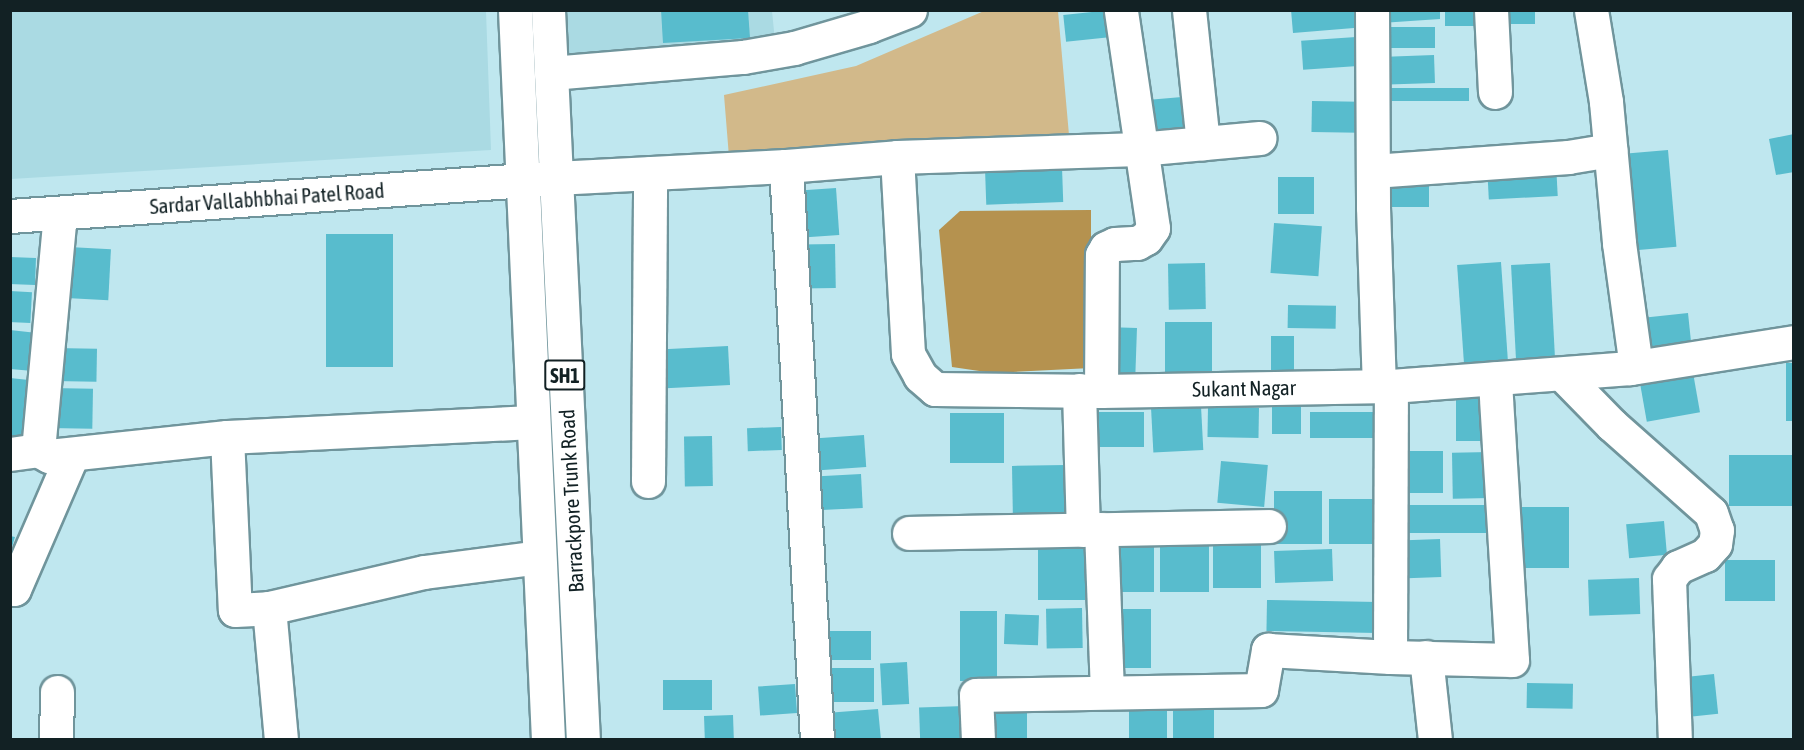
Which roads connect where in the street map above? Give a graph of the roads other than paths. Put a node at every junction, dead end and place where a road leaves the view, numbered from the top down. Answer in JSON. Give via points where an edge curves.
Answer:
{"nodes":[{"id":1,"x":515,"y":10,"type":"edge"},
{"id":2,"x":548,"y":10,"type":"edge"},
{"id":3,"x":910,"y":10,"type":"edge"},
{"id":4,"x":1121,"y":10,"type":"edge"},
{"id":5,"x":1189,"y":10,"type":"edge"},
{"id":6,"x":1372,"y":10,"type":"edge"},
{"id":7,"x":1491,"y":10,"type":"edge"},
{"id":8,"x":1591,"y":10,"type":"edge"},
{"id":9,"x":551,"y":73,"type":"junction"},
{"id":10,"x":1495,"y":92,"type":"dead end"},
{"id":11,"x":1260,"y":138,"type":"dead end"},
{"id":12,"x":1203,"y":143,"type":"junction"},
{"id":13,"x":1140,"y":149,"type":"junction"},
{"id":14,"x":1610,"y":150,"type":"junction"},
{"id":15,"x":897,"y":157,"type":"junction"},
{"id":16,"x":786,"y":166,"type":"junction"},
{"id":17,"x":1373,"y":171,"type":"junction"},
{"id":18,"x":650,"y":173,"type":"junction"},
{"id":19,"x":555,"y":178,"type":"junction"},
{"id":20,"x":523,"y":180,"type":"junction"},
{"id":21,"x":60,"y":213,"type":"junction"},
{"id":22,"x":10,"y":216,"type":"edge"},
{"id":23,"x":1794,"y":342,"type":"edge"},
{"id":24,"x":1636,"y":367,"type":"junction"},
{"id":25,"x":1562,"y":375,"type":"junction"},
{"id":26,"x":1495,"y":379,"type":"junction"},
{"id":27,"x":1384,"y":386,"type":"junction"},
{"id":28,"x":1090,"y":390,"type":"junction"},
{"id":29,"x":532,"y":422,"type":"junction"},
{"id":30,"x":227,"y":437,"type":"junction"},
{"id":31,"x":24,"y":452,"type":"edge"},
{"id":32,"x":72,"y":455,"type":"junction"},
{"id":33,"x":648,"y":481,"type":"dead end"},
{"id":34,"x":1269,"y":526,"type":"dead end"},
{"id":35,"x":1092,"y":529,"type":"junction"},
{"id":36,"x":909,"y":533,"type":"dead end"},
{"id":37,"x":539,"y":557,"type":"junction"},
{"id":38,"x":10,"y":588,"type":"edge"},
{"id":39,"x":269,"y":608,"type":"junction"},
{"id":40,"x":1390,"y":657,"type":"junction"},
{"id":41,"x":1426,"y":657,"type":"junction"},
{"id":42,"x":57,"y":692,"type":"dead end"},
{"id":43,"x":1107,"y":692,"type":"junction"},
{"id":44,"x":56,"y":740,"type":"edge"},
{"id":45,"x":281,"y":740,"type":"edge"},
{"id":46,"x":548,"y":740,"type":"edge"},
{"id":47,"x":583,"y":740,"type":"edge"},
{"id":48,"x":817,"y":740,"type":"edge"},
{"id":49,"x":978,"y":740,"type":"edge"},
{"id":50,"x":1435,"y":740,"type":"edge"},
{"id":51,"x":1675,"y":740,"type":"edge"}],
"edges":[{"from":1,"to":20,"type":"street","name":"Barrackpore Trunk Road","number":"SH1"},
{"from":2,"to":9,"type":"street","name":"Barrackpore Trunk Road","number":"SH1"},
{"from":3,"to":9,"type":"street","via":[[869,26],[774,52]]},
{"from":4,"to":13,"type":"street"},
{"from":5,"to":12,"type":"street"},
{"from":6,"to":17,"type":"street"},
{"from":7,"to":10,"type":"street"},
{"from":8,"to":14,"type":"street"},
{"from":9,"to":19,"type":"street","name":"Barrackpore Trunk Road","number":"SH1"},
{"from":11,"to":12,"type":"street","name":"Sardar Vallabhbhai Patel Road"},
{"from":12,"to":13,"type":"street","name":"Sardar Vallabhbhai Patel Road"},
{"from":13,"to":15,"type":"street","name":"Sardar Vallabhbhai Patel Road"},
{"from":13,"to":28,"type":"street","via":[[1153,228],[1137,243],[1115,244],[1102,255]]},
{"from":14,"to":17,"type":"street","via":[[1568,157]]},
{"from":14,"to":24,"type":"street","via":[[1618,243]]},
{"from":15,"to":16,"type":"street","name":"Sardar Vallabhbhai Patel Road"},
{"from":15,"to":28,"type":"street","name":"Sukant Nagar","via":[[908,354],[920,376],[935,389]]},
{"from":16,"to":18,"type":"street","name":"Sardar Vallabhbhai Patel Road"},
{"from":16,"to":48,"type":"street"},
{"from":17,"to":27,"type":"street"},
{"from":18,"to":19,"type":"street","name":"Sardar Vallabhbhai Patel Road"},
{"from":18,"to":33,"type":"street"},
{"from":19,"to":20,"type":"street","name":"Sardar Vallabhbhai Patel Road"},
{"from":19,"to":47,"type":"street","name":"Barrackpore Trunk Road","number":"SH1"},
{"from":20,"to":21,"type":"street","name":"Sardar Vallabhbhai Patel Road"},
{"from":20,"to":29,"type":"street","name":"Barrackpore Trunk Road","number":"SH1"},
{"from":21,"to":22,"type":"street","name":"Sardar Vallabhbhai Patel Road"},
{"from":21,"to":31,"type":"street"},
{"from":23,"to":24,"type":"street","name":"Sukant Nagar"},
{"from":24,"to":25,"type":"street","name":"Sukant Nagar"},
{"from":25,"to":26,"type":"street","name":"Sukant Nagar"},
{"from":25,"to":51,"type":"street","via":[[1711,513],[1718,530],[1715,544],[1705,555],[1678,567],[1670,579]]},
{"from":26,"to":27,"type":"street","name":"Sukant Nagar"},
{"from":26,"to":41,"type":"street","via":[[1512,660]]},
{"from":27,"to":28,"type":"street","name":"Sukant Nagar"},
{"from":27,"to":40,"type":"street"},
{"from":28,"to":35,"type":"street"},
{"from":29,"to":30,"type":"street"},
{"from":29,"to":37,"type":"street","name":"Barrackpore Trunk Road","number":"SH1"},
{"from":30,"to":32,"type":"street"},
{"from":30,"to":39,"type":"street","via":[[235,610]]},
{"from":31,"to":32,"type":"street"},
{"from":32,"to":38,"type":"street","via":[[14,589]]},
{"from":34,"to":35,"type":"street"},
{"from":35,"to":36,"type":"street"},
{"from":35,"to":43,"type":"street"},
{"from":37,"to":39,"type":"street","via":[[424,572]]},
{"from":37,"to":46,"type":"street","name":"Barrackpore Trunk Road","number":"SH1"},
{"from":39,"to":45,"type":"street"},
{"from":40,"to":41,"type":"street"},
{"from":40,"to":43,"type":"street","via":[[1268,650],[1261,690]]},
{"from":41,"to":50,"type":"street"},
{"from":42,"to":44,"type":"street"},
{"from":43,"to":49,"type":"street","via":[[976,695]]}]}
